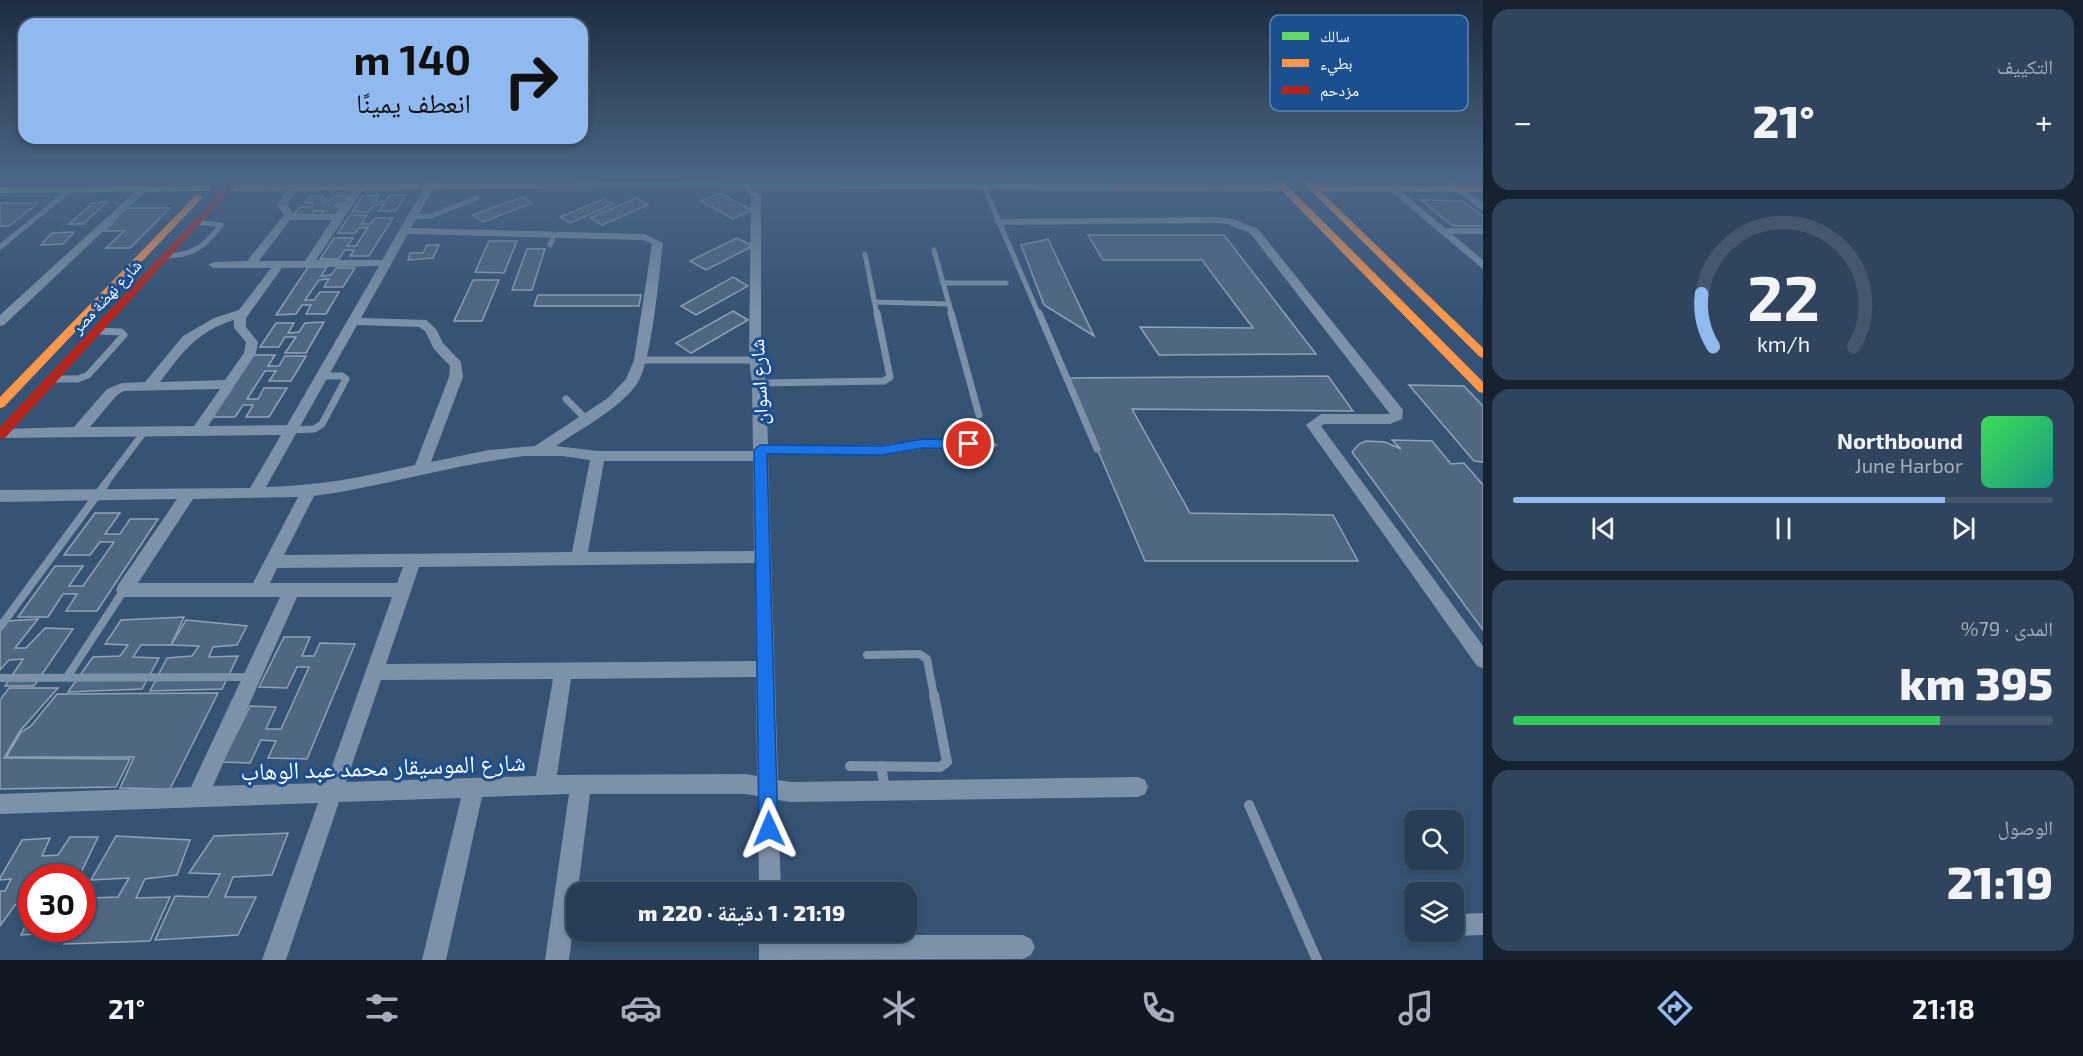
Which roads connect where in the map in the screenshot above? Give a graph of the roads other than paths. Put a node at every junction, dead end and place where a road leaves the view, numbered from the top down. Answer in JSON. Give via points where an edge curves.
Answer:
{"nodes":[{"id":1,"x":29,"y":224,"type":"edge"},
{"id":2,"x":105,"y":224,"type":"edge"},
{"id":3,"x":180,"y":224,"type":"edge"},
{"id":4,"x":194,"y":224,"type":"edge"},
{"id":5,"x":220,"y":224,"type":"edge"},
{"id":6,"x":282,"y":224,"type":"edge"},
{"id":7,"x":335,"y":224,"type":"edge"},
{"id":8,"x":408,"y":224,"type":"edge"},
{"id":9,"x":756,"y":224,"type":"edge"},
{"id":10,"x":1000,"y":224,"type":"edge"},
{"id":11,"x":1237,"y":224,"type":"edge"},
{"id":12,"x":1320,"y":224,"type":"edge"},
{"id":13,"x":1350,"y":224,"type":"edge"},
{"id":14,"x":1434,"y":224,"type":"edge"},
{"id":15,"x":404,"y":231,"type":"junction"},
{"id":16,"x":1442,"y":231,"type":"junction"},
{"id":17,"x":1483,"y":231,"type":"edge"},
{"id":18,"x":0,"y":248,"type":"edge"},
{"id":19,"x":934,"y":250,"type":"dead end"},
{"id":20,"x":865,"y":254,"type":"dead end"},
{"id":21,"x":165,"y":256,"type":"junction"},
{"id":22,"x":386,"y":263,"type":"junction"},
{"id":23,"x":251,"y":264,"type":"junction"},
{"id":24,"x":279,"y":264,"type":"junction"},
{"id":25,"x":308,"y":264,"type":"junction"},
{"id":26,"x":214,"y":265,"type":"dead end"},
{"id":27,"x":1483,"y":266,"type":"edge"},
{"id":28,"x":943,"y":283,"type":"junction"},
{"id":29,"x":1006,"y":283,"type":"dead end"},
{"id":30,"x":874,"y":302,"type":"junction"},
{"id":31,"x":949,"y":304,"type":"junction"},
{"id":32,"x":243,"y":313,"type":"junction"},
{"id":33,"x":1410,"y":315,"type":"junction"},
{"id":34,"x":1444,"y":316,"type":"junction"},
{"id":35,"x":353,"y":321,"type":"junction"},
{"id":36,"x":0,"y":322,"type":"edge"},
{"id":37,"x":96,"y":331,"type":"junction"},
{"id":38,"x":1483,"y":354,"type":"edge"},
{"id":39,"x":45,"y":357,"type":"junction"},
{"id":40,"x":72,"y":357,"type":"junction"},
{"id":41,"x":640,"y":360,"type":"junction"},
{"id":42,"x":755,"y":360,"type":"junction"},
{"id":43,"x":321,"y":376,"type":"junction"},
{"id":44,"x":52,"y":379,"type":"junction"},
{"id":45,"x":759,"y":383,"type":"junction"},
{"id":46,"x":229,"y":384,"type":"junction"},
{"id":47,"x":150,"y":385,"type":"junction"},
{"id":48,"x":1483,"y":389,"type":"edge"},
{"id":49,"x":566,"y":399,"type":"dead end"},
{"id":50,"x":0,"y":404,"type":"edge"},
{"id":51,"x":979,"y":415,"type":"dead end"},
{"id":52,"x":586,"y":419,"type":"junction"},
{"id":53,"x":291,"y":430,"type":"junction"},
{"id":54,"x":198,"y":431,"type":"junction"},
{"id":55,"x":78,"y":432,"type":"junction"},
{"id":56,"x":144,"y":432,"type":"junction"},
{"id":57,"x":1,"y":434,"type":"edge"},
{"id":58,"x":991,"y":445,"type":"dead end"},
{"id":59,"x":1097,"y":449,"type":"dead end"},
{"id":60,"x":538,"y":451,"type":"junction"},
{"id":61,"x":760,"y":453,"type":"junction"},
{"id":62,"x":598,"y":456,"type":"junction"},
{"id":63,"x":422,"y":467,"type":"junction"},
{"id":64,"x":309,"y":491,"type":"junction"},
{"id":65,"x":255,"y":493,"type":"junction"},
{"id":66,"x":188,"y":494,"type":"junction"},
{"id":67,"x":98,"y":495,"type":"junction"},
{"id":68,"x":0,"y":496,"type":"edge"},
{"id":69,"x":762,"y":557,"type":"junction"},
{"id":70,"x":579,"y":559,"type":"junction"},
{"id":71,"x":413,"y":561,"type":"junction"},
{"id":72,"x":273,"y":562,"type":"junction"},
{"id":73,"x":124,"y":590,"type":"junction"},
{"id":74,"x":258,"y":590,"type":"junction"},
{"id":75,"x":292,"y":590,"type":"junction"},
{"id":76,"x":403,"y":590,"type":"junction"},
{"id":77,"x":0,"y":627,"type":"edge"},
{"id":78,"x":867,"y":655,"type":"dead end"},
{"id":79,"x":1483,"y":660,"type":"edge"},
{"id":80,"x":765,"y":669,"type":"junction"},
{"id":81,"x":563,"y":671,"type":"junction"},
{"id":82,"x":375,"y":672,"type":"junction"},
{"id":83,"x":253,"y":676,"type":"junction"},
{"id":84,"x":67,"y":677,"type":"junction"},
{"id":85,"x":0,"y":678,"type":"edge"},
{"id":86,"x":850,"y":766,"type":"dead end"},
{"id":87,"x":881,"y":766,"type":"junction"},
{"id":88,"x":581,"y":784,"type":"junction"},
{"id":89,"x":544,"y":785,"type":"junction"},
{"id":90,"x":768,"y":787,"type":"junction"},
{"id":91,"x":1138,"y":787,"type":"dead end"},
{"id":92,"x":474,"y":788,"type":"junction"},
{"id":93,"x":885,"y":790,"type":"junction"},
{"id":94,"x":334,"y":793,"type":"junction"},
{"id":95,"x":197,"y":798,"type":"junction"},
{"id":96,"x":0,"y":804,"type":"edge"},
{"id":97,"x":1249,"y":805,"type":"dead end"},
{"id":98,"x":770,"y":882,"type":"edge"},
{"id":99,"x":1483,"y":924,"type":"edge"},
{"id":100,"x":1464,"y":925,"type":"edge"},
{"id":101,"x":771,"y":946,"type":"edge"},
{"id":102,"x":1023,"y":946,"type":"dead end"},
{"id":103,"x":274,"y":960,"type":"edge"},
{"id":104,"x":434,"y":960,"type":"edge"},
{"id":105,"x":557,"y":960,"type":"edge"},
{"id":106,"x":1317,"y":960,"type":"edge"}],
"edges":[{"from":1,"to":18,"type":"lane"},
{"from":2,"to":36,"type":"street"},
{"from":3,"to":39,"type":"street","name":"شارع نهضة مصر"},
{"from":4,"to":21,"type":"street","name":"شارع نهضة مصر"},
{"from":5,"to":21,"type":"lane","via":[[196,253]]},
{"from":6,"to":23,"type":"street"},
{"from":7,"to":25,"type":"street"},
{"from":8,"to":15,"type":"street"},
{"from":9,"to":42,"type":"street","name":"شارع اسوان"},
{"from":10,"to":59,"type":"lane"},
{"from":11,"to":79,"type":"street","via":[[1254,231],[1396,410],[1397,416],[1390,419],[1321,418],[1313,425]]},
{"from":12,"to":33,"type":"street"},
{"from":13,"to":34,"type":"street"},
{"from":14,"to":16,"type":"street"},
{"from":15,"to":22,"type":"street"},
{"from":15,"to":41,"type":"street","via":[[552,240],[645,237],[656,241],[659,248]]},
{"from":16,"to":17,"type":"street"},
{"from":16,"to":27,"type":"street"},
{"from":19,"to":28,"type":"lane"},
{"from":20,"to":30,"type":"lane"},
{"from":21,"to":37,"type":"street","name":"شارع نهضة مصر"},
{"from":22,"to":25,"type":"street"},
{"from":22,"to":35,"type":"street"},
{"from":23,"to":24,"type":"street"},
{"from":23,"to":26,"type":"street"},
{"from":24,"to":25,"type":"street"},
{"from":24,"to":32,"type":"street"},
{"from":28,"to":29,"type":"lane"},
{"from":28,"to":31,"type":"lane"},
{"from":30,"to":31,"type":"lane"},
{"from":30,"to":45,"type":"lane","via":[[888,379]]},
{"from":31,"to":51,"type":"lane"},
{"from":32,"to":46,"type":"street","via":[[240,328],[252,345]]},
{"from":32,"to":47,"type":"street","via":[[187,339]]},
{"from":33,"to":34,"type":"street"},
{"from":33,"to":48,"type":"street"},
{"from":34,"to":38,"type":"street"},
{"from":35,"to":43,"type":"street"},
{"from":35,"to":63,"type":"street","via":[[422,323],[432,329],[439,348],[458,365]]},
{"from":37,"to":40,"type":"street","name":"شارع نهضة مصر"},
{"from":37,"to":44,"type":"lane","via":[[124,335],[85,376]]},
{"from":39,"to":40,"type":"street"},
{"from":39,"to":50,"type":"street","name":"شارع نهضة مصر"},
{"from":40,"to":44,"type":"street","name":"شارع نهضة مصر"},
{"from":41,"to":42,"type":"lane"},
{"from":41,"to":52,"type":"street","via":[[624,391]]},
{"from":42,"to":45,"type":"street","name":"شارع اسوان"},
{"from":43,"to":53,"type":"street"},
{"from":43,"to":53,"type":"lane","via":[[342,376],[346,380],[322,424],[314,429]]},
{"from":44,"to":57,"type":"street","name":"شارع نهضة مصر"},
{"from":45,"to":61,"type":"street","name":"شارع اسوان"},
{"from":46,"to":47,"type":"street"},
{"from":46,"to":54,"type":"street"},
{"from":47,"to":55,"type":"street","via":[[112,392]]},
{"from":49,"to":52,"type":"lane"},
{"from":52,"to":60,"type":"street"},
{"from":53,"to":54,"type":"street"},
{"from":53,"to":65,"type":"street"},
{"from":54,"to":56,"type":"street"},
{"from":55,"to":56,"type":"street"},
{"from":55,"to":57,"type":"street"},
{"from":56,"to":67,"type":"lane"},
{"from":58,"to":61,"type":"street","via":[[923,444],[882,450]]},
{"from":60,"to":62,"type":"street","via":[[576,451]]},
{"from":60,"to":63,"type":"street"},
{"from":61,"to":62,"type":"street"},
{"from":61,"to":69,"type":"street","name":"شارع اسوان"},
{"from":62,"to":70,"type":"street"},
{"from":63,"to":64,"type":"street","via":[[366,482]]},
{"from":64,"to":65,"type":"street"},
{"from":64,"to":72,"type":"street"},
{"from":65,"to":66,"type":"street"},
{"from":66,"to":67,"type":"street"},
{"from":66,"to":73,"type":"street"},
{"from":67,"to":68,"type":"street"},
{"from":67,"to":77,"type":"lane"},
{"from":69,"to":70,"type":"street"},
{"from":69,"to":80,"type":"street","name":"شارع اسوان"},
{"from":70,"to":71,"type":"street"},
{"from":71,"to":72,"type":"street"},
{"from":71,"to":76,"type":"street"},
{"from":72,"to":74,"type":"street"},
{"from":73,"to":74,"type":"street"},
{"from":73,"to":84,"type":"lane"},
{"from":74,"to":75,"type":"street"},
{"from":75,"to":76,"type":"street"},
{"from":75,"to":83,"type":"street"},
{"from":76,"to":82,"type":"street"},
{"from":78,"to":87,"type":"lane","via":[[925,656],[947,758],[940,767]]},
{"from":80,"to":81,"type":"street"},
{"from":80,"to":90,"type":"street","name":"شارع اسوان"},
{"from":81,"to":82,"type":"street"},
{"from":81,"to":89,"type":"street"},
{"from":82,"to":94,"type":"street"},
{"from":83,"to":84,"type":"lane"},
{"from":83,"to":95,"type":"street"},
{"from":84,"to":85,"type":"lane"},
{"from":86,"to":87,"type":"lane"},
{"from":87,"to":93,"type":"lane"},
{"from":88,"to":89,"type":"street","name":"شارع الموسيقار محمد عبد الوهاب"},
{"from":88,"to":90,"type":"street","name":"شارع الموسيقار محمد عبد الوهاب"},
{"from":88,"to":105,"type":"street"},
{"from":89,"to":92,"type":"street","name":"شارع الموسيقار محمد عبد الوهاب"},
{"from":90,"to":93,"type":"street","name":"شارع الموسيقار محمد عبد الوهاب","via":[[791,792]]},
{"from":90,"to":98,"type":"street","name":"شارع اسوان"},
{"from":91,"to":93,"type":"street","name":"شارع الموسيقار محمد عبد الوهاب"},
{"from":92,"to":94,"type":"street","name":"شارع الموسيقار محمد عبد الوهاب"},
{"from":92,"to":104,"type":"street"},
{"from":94,"to":95,"type":"street","name":"شارع الموسيقار محمد عبد الوهاب"},
{"from":94,"to":103,"type":"street"},
{"from":95,"to":96,"type":"street","name":"شارع الموسيقار محمد عبد الوهاب"},
{"from":97,"to":106,"type":"lane"},
{"from":99,"to":100,"type":"street"},
{"from":101,"to":102,"type":"street"}]}
